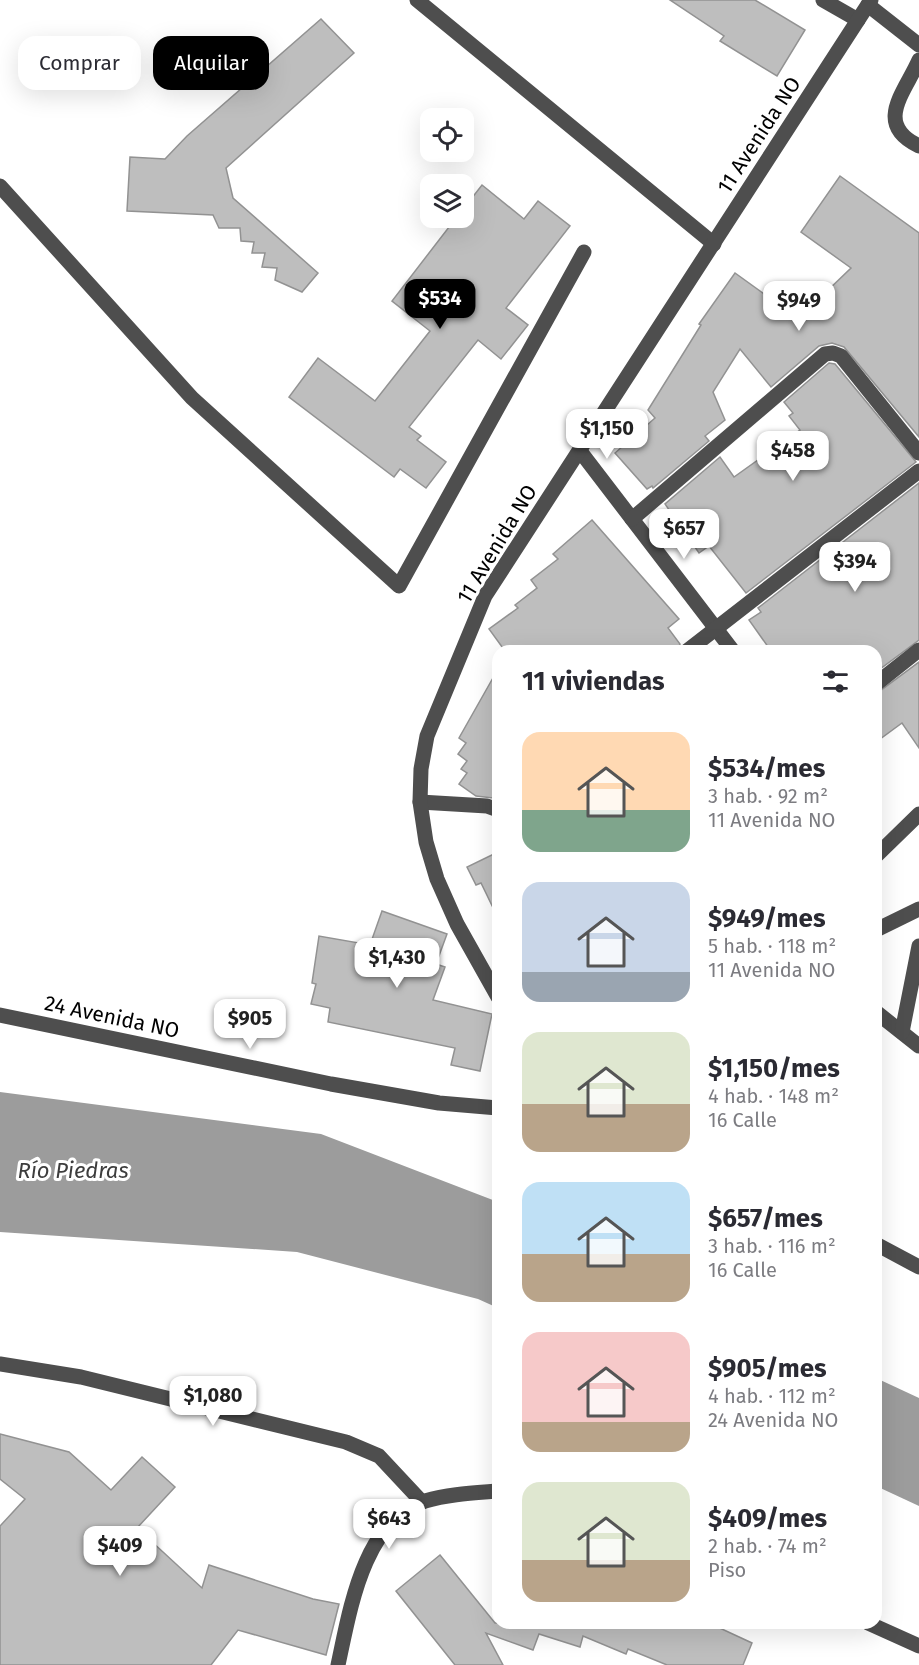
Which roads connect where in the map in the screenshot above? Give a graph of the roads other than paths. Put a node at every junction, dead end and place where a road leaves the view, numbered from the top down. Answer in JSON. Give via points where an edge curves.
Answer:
{"nodes":[{"id":1,"x":417,"y":0,"type":"edge"},
{"id":2,"x":823,"y":0,"type":"edge"},
{"id":3,"x":869,"y":3,"type":"edge"},
{"id":4,"x":858,"y":20,"type":"junction"},
{"id":5,"x":919,"y":45,"type":"edge"},
{"id":6,"x":919,"y":60,"type":"edge"},
{"id":7,"x":919,"y":146,"type":"edge"},
{"id":8,"x":2,"y":192,"type":"edge"},
{"id":9,"x":714,"y":244,"type":"junction"},
{"id":10,"x":584,"y":252,"type":"dead end"},
{"id":11,"x":580,"y":451,"type":"junction"},
{"id":12,"x":919,"y":453,"type":"edge"},
{"id":13,"x":919,"y":471,"type":"edge"},
{"id":14,"x":632,"y":519,"type":"junction"},
{"id":15,"x":716,"y":629,"type":"junction"},
{"id":16,"x":695,"y":645,"type":"edge"},
{"id":17,"x":728,"y":645,"type":"edge"},
{"id":18,"x":919,"y":650,"type":"edge"},
{"id":19,"x":882,"y":679,"type":"edge"},
{"id":20,"x":420,"y":802,"type":"junction"},
{"id":21,"x":492,"y":804,"type":"edge"},
{"id":22,"x":919,"y":814,"type":"edge"},
{"id":23,"x":882,"y":846,"type":"edge"},
{"id":24,"x":919,"y":909,"type":"edge"},
{"id":25,"x":882,"y":927,"type":"edge"},
{"id":26,"x":919,"y":946,"type":"edge"},
{"id":27,"x":917,"y":970,"type":"edge"},
{"id":28,"x":492,"y":986,"type":"edge"},
{"id":29,"x":0,"y":1015,"type":"edge"},
{"id":30,"x":882,"y":1017,"type":"edge"},
{"id":31,"x":902,"y":1032,"type":"junction"},
{"id":32,"x":919,"y":1046,"type":"edge"},
{"id":33,"x":492,"y":1107,"type":"edge"},
{"id":34,"x":882,"y":1247,"type":"edge"},
{"id":35,"x":919,"y":1267,"type":"edge"},
{"id":36,"x":0,"y":1364,"type":"edge"},
{"id":37,"x":492,"y":1491,"type":"edge"},
{"id":38,"x":422,"y":1502,"type":"junction"},
{"id":39,"x":881,"y":1629,"type":"edge"},
{"id":40,"x":919,"y":1646,"type":"edge"},
{"id":41,"x":338,"y":1665,"type":"edge"}],
"edges":[{"from":1,"to":9,"type":"street"},
{"from":2,"to":4,"type":"street"},
{"from":3,"to":4,"type":"street","name":"11 Avenida NO"},
{"from":3,"to":5,"type":"street"},
{"from":4,"to":9,"type":"street","name":"11 Avenida NO"},
{"from":6,"to":7,"type":"street","via":[[895,106],[894,116],[904,137]]},
{"from":8,"to":10,"type":"street","via":[[192,398],[399,586]]},
{"from":9,"to":11,"type":"street","name":"11 Avenida NO"},
{"from":11,"to":14,"type":"street"},
{"from":11,"to":20,"type":"street","name":"11 Avenida NO","via":[[485,596],[427,736]]},
{"from":12,"to":14,"type":"street","via":[[841,356],[825,354]]},
{"from":13,"to":15,"type":"street"},
{"from":14,"to":15,"type":"street"},
{"from":15,"to":16,"type":"street"},
{"from":15,"to":17,"type":"street"},
{"from":18,"to":19,"type":"street"},
{"from":20,"to":21,"type":"street"},
{"from":20,"to":28,"type":"street","name":"11 Avenida NO","via":[[437,879]]},
{"from":22,"to":23,"type":"street"},
{"from":24,"to":25,"type":"street"},
{"from":26,"to":27,"type":"street"},
{"from":27,"to":31,"type":"street"},
{"from":29,"to":33,"type":"street","name":"24 Avenida NO","via":[[331,1084],[439,1103]]},
{"from":30,"to":31,"type":"street"},
{"from":31,"to":32,"type":"street"},
{"from":34,"to":35,"type":"street"},
{"from":36,"to":38,"type":"street","via":[[81,1377],[346,1442],[379,1456]]},
{"from":37,"to":38,"type":"street","via":[[452,1494]]},
{"from":38,"to":41,"type":"street","via":[[395,1518],[377,1537],[365,1561]]},
{"from":39,"to":40,"type":"street"}]}
